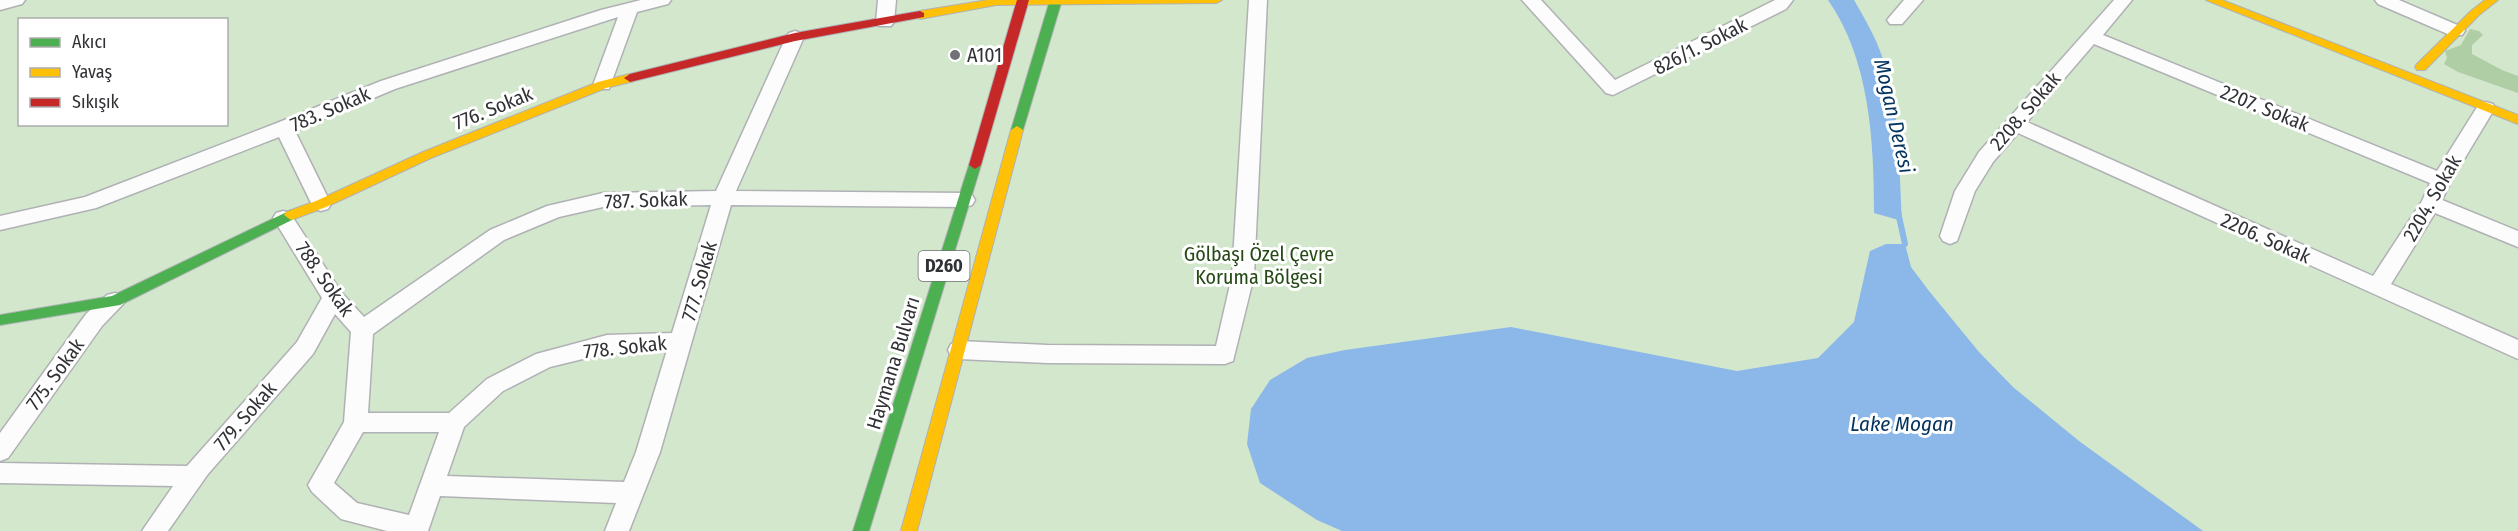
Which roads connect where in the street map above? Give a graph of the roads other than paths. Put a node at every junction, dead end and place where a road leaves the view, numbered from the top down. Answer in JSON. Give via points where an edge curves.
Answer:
{"nodes":[{"id":1,"x":16,"y":0,"type":"edge"},
{"id":2,"x":663,"y":0,"type":"edge"},
{"id":3,"x":887,"y":0,"type":"edge"},
{"id":4,"x":1023,"y":0,"type":"edge"},
{"id":5,"x":1216,"y":0,"type":"edge"},
{"id":6,"x":1258,"y":0,"type":"edge"},
{"id":7,"x":1530,"y":0,"type":"edge"},
{"id":8,"x":1784,"y":0,"type":"edge"},
{"id":9,"x":1914,"y":0,"type":"edge"},
{"id":10,"x":2123,"y":0,"type":"edge"},
{"id":11,"x":2212,"y":0,"type":"edge"},
{"id":12,"x":2244,"y":0,"type":"edge"},
{"id":13,"x":2384,"y":0,"type":"edge"},
{"id":14,"x":2492,"y":0,"type":"edge"},
{"id":15,"x":1056,"y":1,"type":"edge"},
{"id":16,"x":0,"y":5,"type":"edge"},
{"id":17,"x":630,"y":8,"type":"junction"},
{"id":18,"x":1896,"y":20,"type":"dead end"},
{"id":19,"x":885,"y":22,"type":"junction"},
{"id":20,"x":2456,"y":31,"type":"junction"},
{"id":21,"x":2090,"y":36,"type":"junction"},
{"id":22,"x":795,"y":38,"type":"junction"},
{"id":23,"x":602,"y":85,"type":"junction"},
{"id":24,"x":2486,"y":108,"type":"junction"},
{"id":25,"x":2518,"y":120,"type":"edge"},
{"id":26,"x":2014,"y":124,"type":"junction"},
{"id":27,"x":284,"y":129,"type":"junction"},
{"id":28,"x":2441,"y":180,"type":"junction"},
{"id":29,"x":723,"y":198,"type":"junction"},
{"id":30,"x":965,"y":200,"type":"junction"},
{"id":31,"x":2431,"y":203,"type":"junction"},
{"id":32,"x":321,"y":204,"type":"junction"},
{"id":33,"x":283,"y":218,"type":"junction"},
{"id":34,"x":0,"y":223,"type":"edge"},
{"id":35,"x":1950,"y":236,"type":"dead end"},
{"id":36,"x":2518,"y":239,"type":"edge"},
{"id":37,"x":2377,"y":288,"type":"junction"},
{"id":38,"x":333,"y":298,"type":"junction"},
{"id":39,"x":115,"y":301,"type":"junction"},
{"id":40,"x":0,"y":320,"type":"edge"},
{"id":41,"x":362,"y":330,"type":"junction"},
{"id":42,"x":681,"y":341,"type":"junction"},
{"id":43,"x":959,"y":350,"type":"junction"},
{"id":44,"x":2518,"y":350,"type":"edge"},
{"id":45,"x":454,"y":422,"type":"junction"},
{"id":46,"x":356,"y":423,"type":"junction"},
{"id":47,"x":0,"y":451,"type":"edge"},
{"id":48,"x":0,"y":473,"type":"edge"},
{"id":49,"x":194,"y":476,"type":"junction"},
{"id":50,"x":433,"y":486,"type":"junction"},
{"id":51,"x":633,"y":493,"type":"junction"},
{"id":52,"x":416,"y":529,"type":"edge"},
{"id":53,"x":154,"y":531,"type":"edge"},
{"id":54,"x":617,"y":531,"type":"edge"},
{"id":55,"x":861,"y":531,"type":"edge"},
{"id":56,"x":909,"y":531,"type":"edge"}],
"edges":[{"from":1,"to":16,"type":"street"},
{"from":2,"to":17,"type":"street","name":"783. Sokak"},
{"from":3,"to":19,"type":"street"},
{"from":4,"to":15,"type":"main road","name":"776. Sokak"},
{"from":4,"to":19,"type":"main road","name":"776. Sokak"},
{"from":4,"to":30,"type":"main road","name":"Haymana Bulvarı","number":"D260"},
{"from":5,"to":15,"type":"main road","name":"776. Sokak"},
{"from":6,"to":43,"type":"street","via":[[1243,276],[1225,355]]},
{"from":7,"to":8,"type":"street","name":"826/1. Sokak","via":[[1613,88]]},
{"from":9,"to":18,"type":"street"},
{"from":10,"to":21,"type":"street","name":"2208. Sokak"},
{"from":11,"to":24,"type":"main road"},
{"from":12,"to":20,"type":"main road","via":[[2416,65]]},
{"from":13,"to":20,"type":"street"},
{"from":14,"to":20,"type":"main road"},
{"from":15,"to":43,"type":"main road","number":"D260","via":[[1042,38]]},
{"from":17,"to":23,"type":"street"},
{"from":17,"to":27,"type":"street","name":"783. Sokak","via":[[399,81]]},
{"from":19,"to":22,"type":"main road","name":"776. Sokak"},
{"from":21,"to":26,"type":"street","name":"2208. Sokak"},
{"from":21,"to":28,"type":"street","name":"2207. Sokak"},
{"from":22,"to":23,"type":"main road","name":"776. Sokak"},
{"from":22,"to":29,"type":"street","name":"777. Sokak"},
{"from":23,"to":32,"type":"main road","name":"776. Sokak","via":[[427,155]]},
{"from":24,"to":25,"type":"main road"},
{"from":24,"to":28,"type":"street","name":"2204. Sokak"},
{"from":26,"to":35,"type":"street","name":"2208. Sokak","via":[[1970,181]]},
{"from":26,"to":37,"type":"street","name":"2206. Sokak"},
{"from":27,"to":32,"type":"street"},
{"from":27,"to":34,"type":"street","name":"783. Sokak","via":[[89,203]]},
{"from":28,"to":31,"type":"street","name":"2204. Sokak"},
{"from":29,"to":30,"type":"street","name":"787. Sokak"},
{"from":29,"to":41,"type":"street","name":"787. Sokak","via":[[603,200],[554,211],[497,235]]},
{"from":29,"to":42,"type":"street","name":"777. Sokak"},
{"from":30,"to":55,"type":"main road","name":"Haymana Bulvarı","number":"D260"},
{"from":31,"to":36,"type":"street"},
{"from":31,"to":37,"type":"street","name":"2204. Sokak"},
{"from":32,"to":33,"type":"main road","name":"776. Sokak"},
{"from":33,"to":38,"type":"street","name":"788. Sokak"},
{"from":33,"to":39,"type":"main road","name":"776. Sokak"},
{"from":37,"to":44,"type":"street","name":"2206. Sokak"},
{"from":38,"to":41,"type":"street","name":"788. Sokak"},
{"from":38,"to":49,"type":"street","name":"779. Sokak","via":[[305,348]]},
{"from":39,"to":40,"type":"main road","name":"776. Sokak"},
{"from":39,"to":47,"type":"street","name":"775. Sokak","via":[[94,320]]},
{"from":41,"to":46,"type":"street","name":"788. Sokak"},
{"from":42,"to":45,"type":"street","name":"778. Sokak","via":[[608,344],[544,360],[495,385]]},
{"from":42,"to":51,"type":"street","name":"777. Sokak"},
{"from":43,"to":56,"type":"main road","number":"D260"},
{"from":45,"to":46,"type":"street"},
{"from":45,"to":50,"type":"street","name":"778. Sokak"},
{"from":46,"to":52,"type":"street","via":[[320,485],[350,512]]},
{"from":48,"to":49,"type":"street"},
{"from":49,"to":53,"type":"street","name":"779. Sokak"},
{"from":50,"to":51,"type":"street"},
{"from":50,"to":52,"type":"street","name":"778. Sokak"},
{"from":51,"to":54,"type":"street","name":"777. Sokak"}]}
